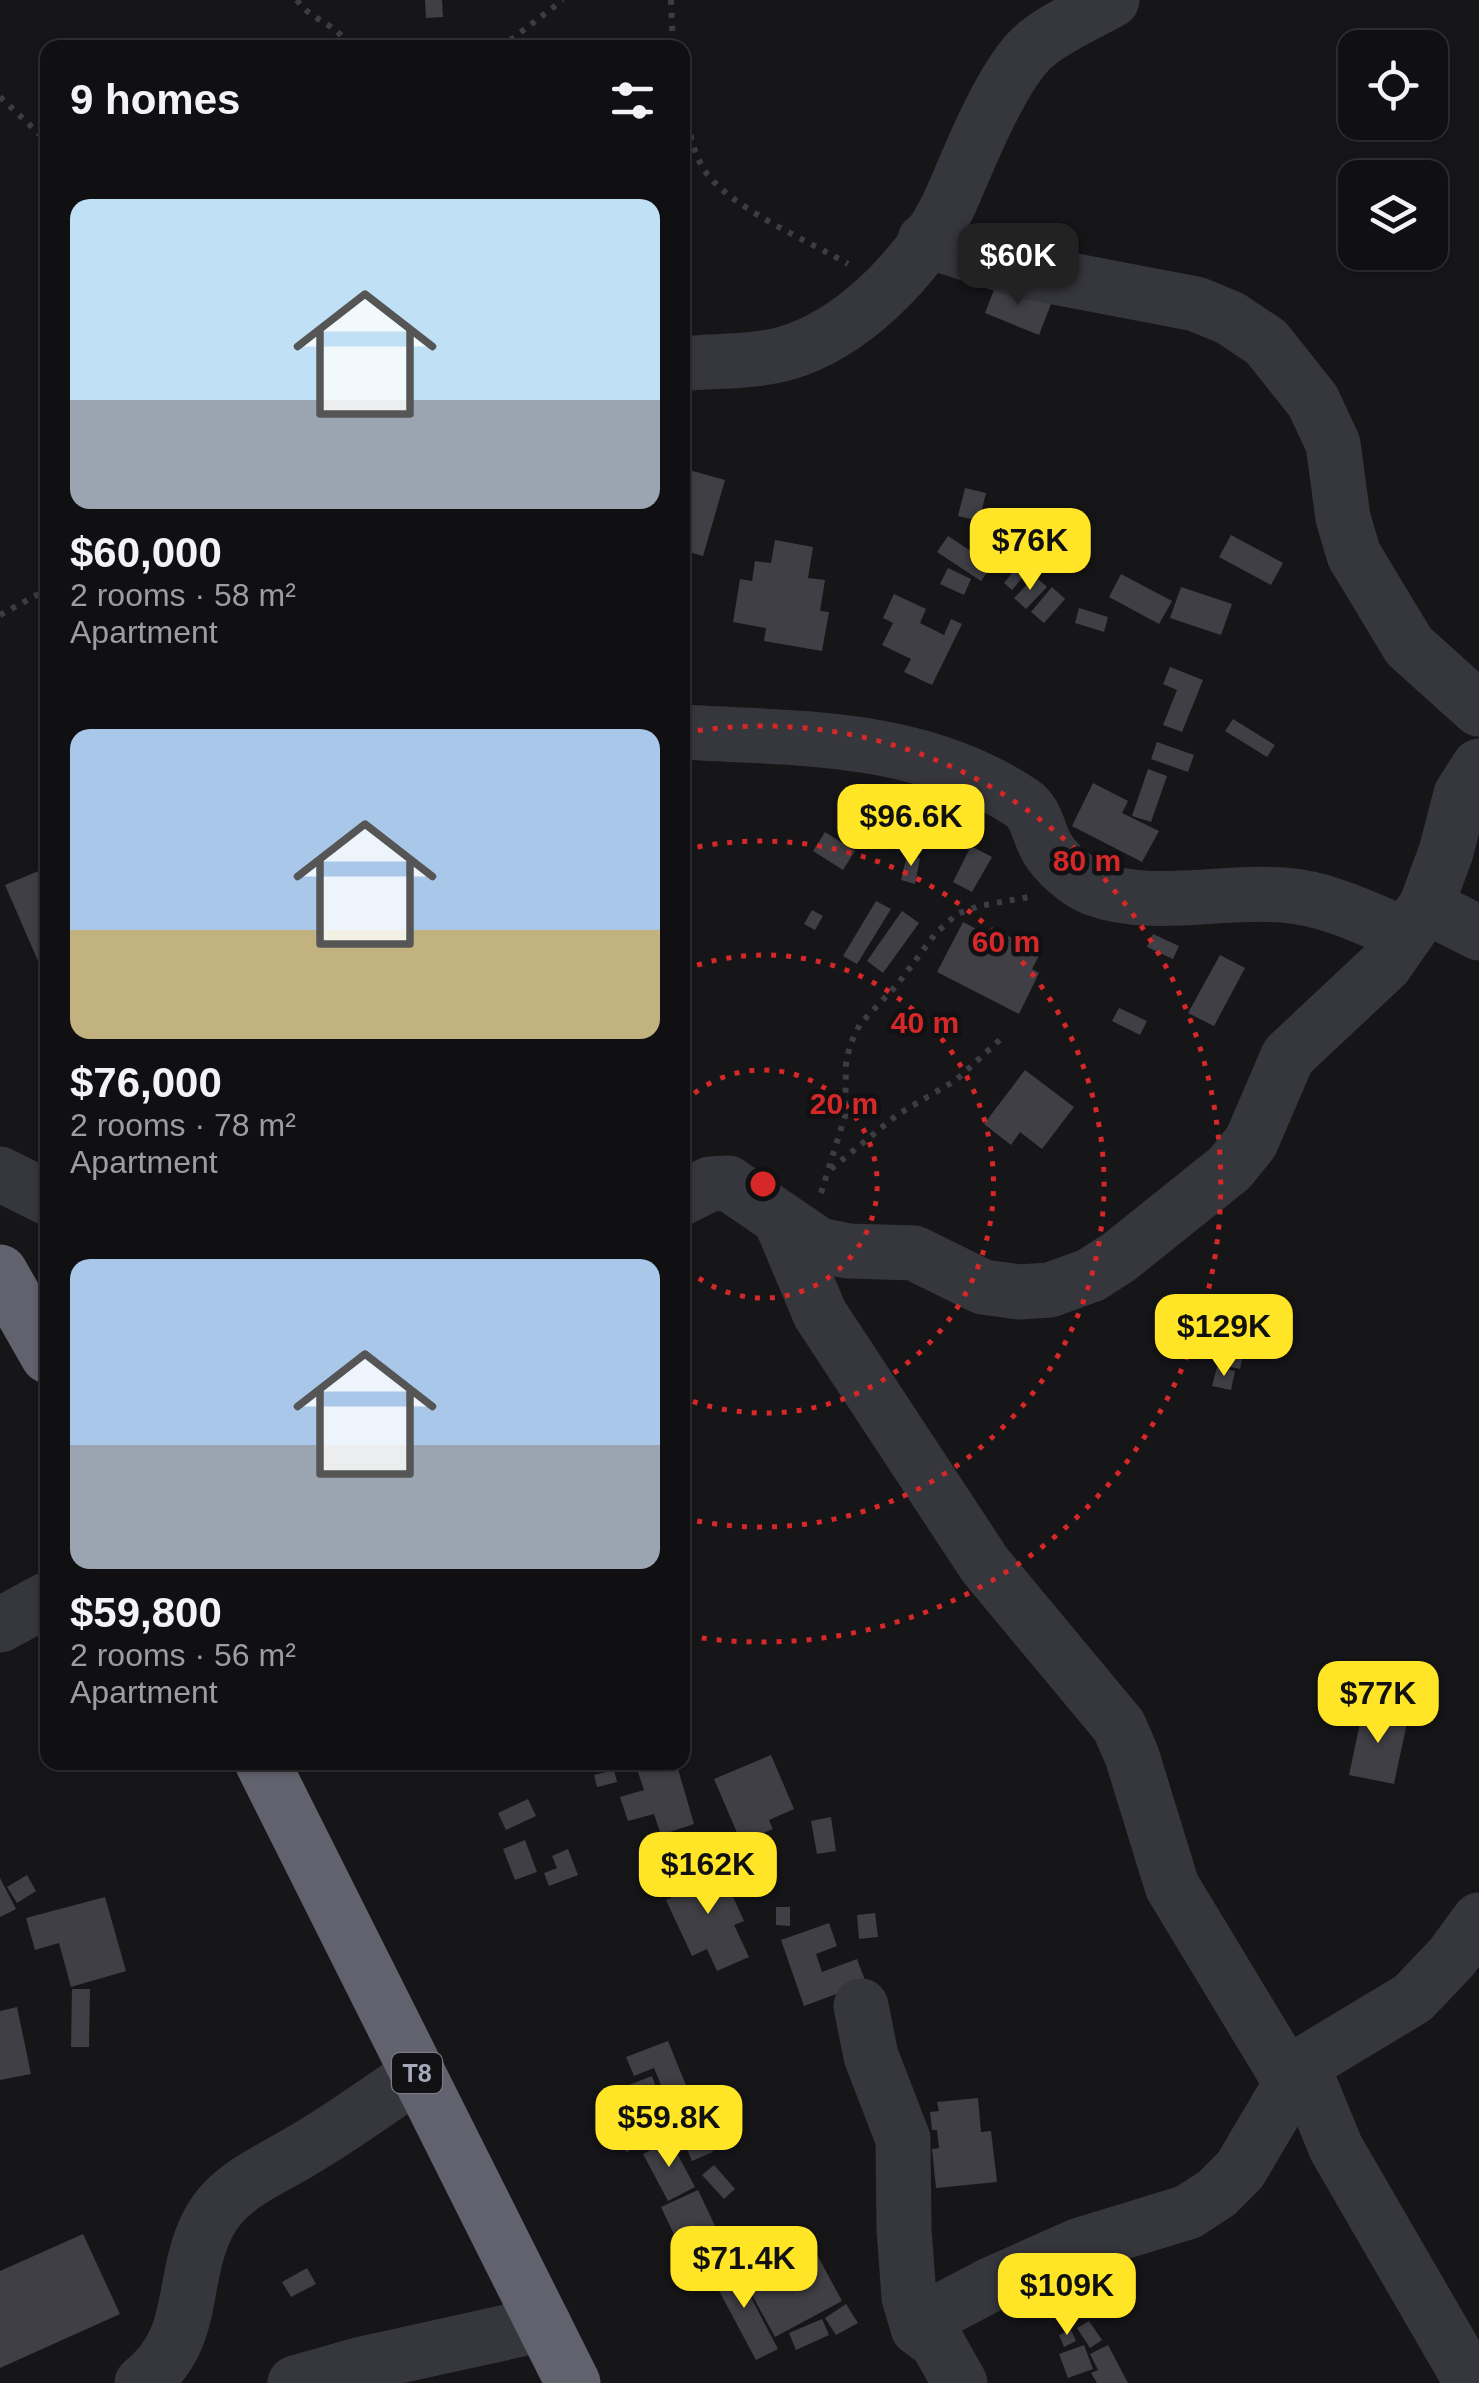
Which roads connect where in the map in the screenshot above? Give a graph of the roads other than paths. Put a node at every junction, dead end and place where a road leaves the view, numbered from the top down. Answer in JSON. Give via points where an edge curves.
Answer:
{"nodes":[{"id":1,"x":1112,"y":0,"type":"edge"},
{"id":2,"x":925,"y":240,"type":"junction"},
{"id":3,"x":690,"y":364,"type":"edge"},
{"id":4,"x":1479,"y":710,"type":"edge"},
{"id":5,"x":690,"y":732,"type":"edge"},
{"id":6,"x":1479,"y":766,"type":"edge"},
{"id":7,"x":1416,"y":920,"type":"junction"},
{"id":8,"x":1479,"y":933,"type":"edge"},
{"id":9,"x":0,"y":1174,"type":"edge"},
{"id":10,"x":40,"y":1194,"type":"edge"},
{"id":11,"x":690,"y":1194,"type":"edge"},
{"id":12,"x":792,"y":1228,"type":"junction"},
{"id":13,"x":0,"y":1272,"type":"edge"},
{"id":14,"x":40,"y":1342,"type":"edge"},
{"id":15,"x":40,"y":1603,"type":"edge"},
{"id":16,"x":0,"y":1625,"type":"edge"},
{"id":17,"x":266,"y":1770,"type":"edge"},
{"id":18,"x":1479,"y":1920,"type":"edge"},
{"id":19,"x":861,"y":2006,"type":"dead end"},
{"id":20,"x":418,"y":2074,"type":"junction"},
{"id":21,"x":1296,"y":2074,"type":"junction"},
{"id":22,"x":544,"y":2324,"type":"junction"},
{"id":23,"x":1468,"y":2355,"type":"edge"},
{"id":24,"x":948,"y":2362,"type":"edge"},
{"id":25,"x":142,"y":2383,"type":"edge"},
{"id":26,"x":296,"y":2383,"type":"edge"},
{"id":27,"x":572,"y":2383,"type":"edge"}],
"edges":[{"from":1,"to":2,"type":"street","via":[[1027,52],[945,214]]},
{"from":2,"to":3,"type":"street","via":[[888,287],[840,330],[794,351]]},
{"from":2,"to":4,"type":"street","via":[[1023,272],[1196,304],[1266,342],[1313,401],[1333,444],[1354,555],[1409,646]]},
{"from":5,"to":7,"type":"street","via":[[865,744],[966,773],[1030,808],[1048,849],[1092,887],[1170,898],[1283,895]]},
{"from":6,"to":7,"type":"street","via":[[1461,794],[1446,852]]},
{"from":7,"to":8,"type":"street"},
{"from":7,"to":12,"type":"street","via":[[1386,965],[1288,1056],[1250,1142],[1230,1168],[1092,1274],[1050,1290],[1019,1292],[983,1286],[914,1253],[819,1246]]},
{"from":9,"to":10,"type":"street"},
{"from":11,"to":12,"type":"street","via":[[728,1183]]},
{"from":12,"to":21,"type":"street","via":[[820,1314],[975,1550],[1119,1726],[1172,1886]]},
{"from":13,"to":14,"type":"highway"},
{"from":15,"to":16,"type":"street"},
{"from":17,"to":20,"type":"highway","number":"T8"},
{"from":18,"to":21,"type":"street","via":[[1413,1998]]},
{"from":19,"to":24,"type":"street","via":[[871,2056],[903,2138],[910,2297],[918,2328]]},
{"from":20,"to":22,"type":"highway","number":"T8"},
{"from":20,"to":25,"type":"street","via":[[223,2202],[196,2259],[177,2342]]},
{"from":21,"to":23,"type":"street"},
{"from":21,"to":24,"type":"street","via":[[1240,2170],[1218,2193],[1188,2212],[1080,2246],[948,2307],[935,2318]]},
{"from":22,"to":26,"type":"street"},
{"from":22,"to":27,"type":"highway","number":"T8"}]}
